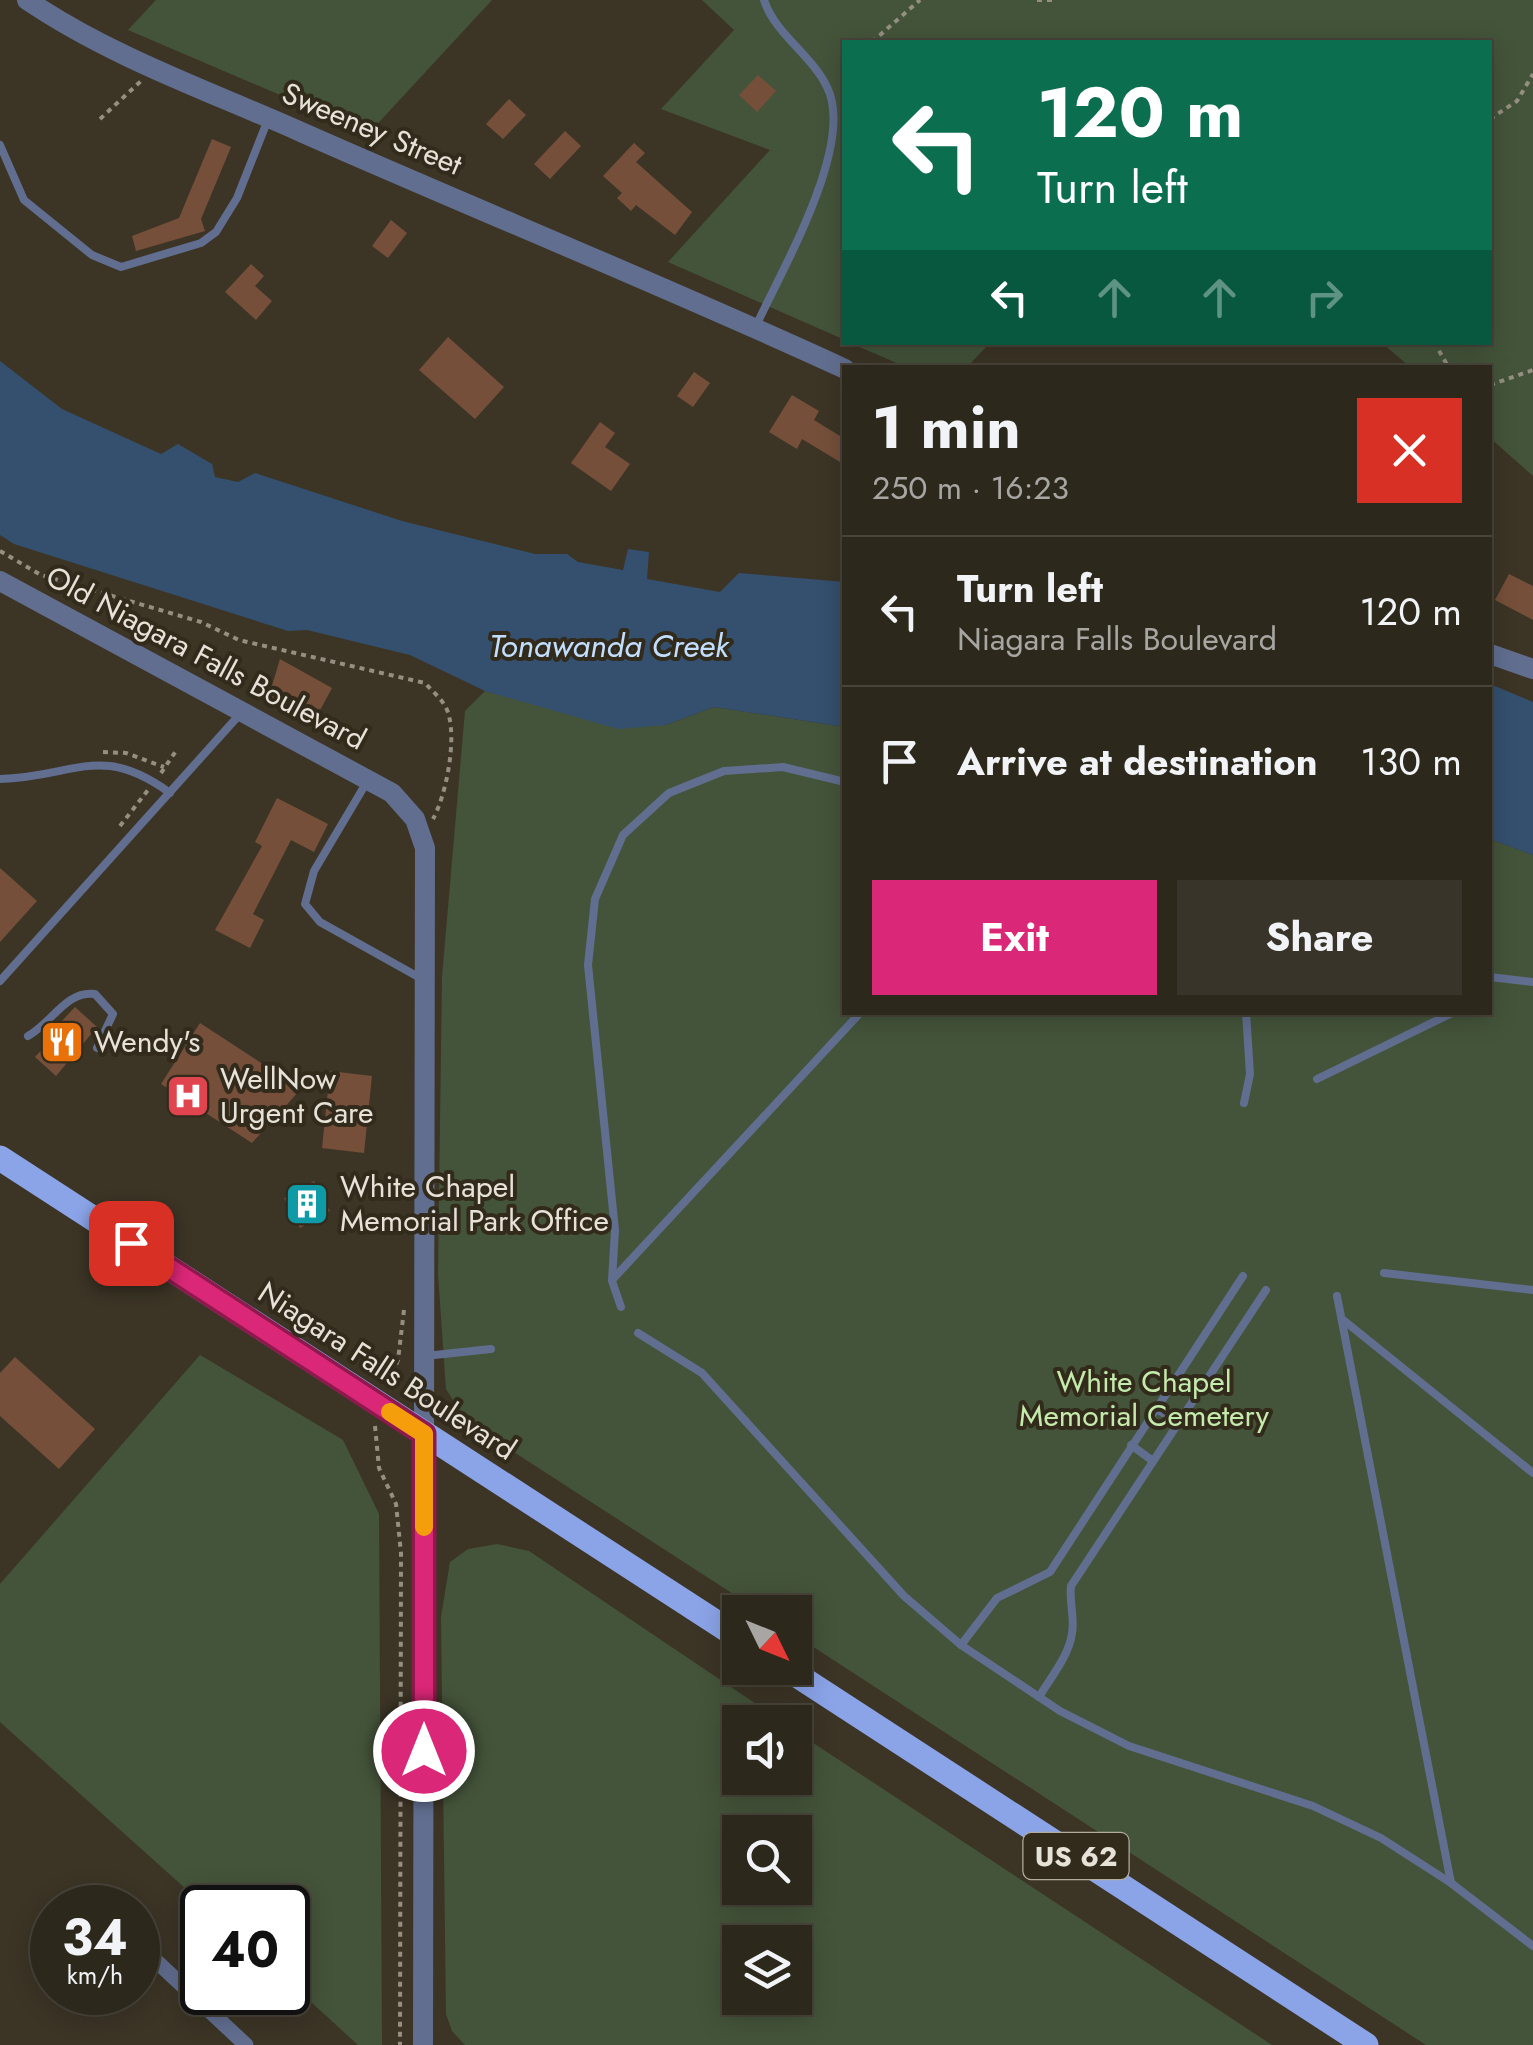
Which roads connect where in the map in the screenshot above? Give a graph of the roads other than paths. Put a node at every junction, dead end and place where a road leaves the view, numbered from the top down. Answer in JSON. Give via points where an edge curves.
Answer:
{"nodes":[{"id":1,"x":27,"y":0,"type":"edge"},
{"id":2,"x":764,"y":0,"type":"edge"},
{"id":3,"x":269,"y":118,"type":"junction"},
{"id":4,"x":0,"y":145,"type":"edge"},
{"id":5,"x":755,"y":328,"type":"junction"},
{"id":6,"x":842,"y":368,"type":"edge"},
{"id":7,"x":0,"y":580,"type":"edge"},
{"id":8,"x":1492,"y":655,"type":"edge"},
{"id":9,"x":1533,"y":670,"type":"edge"},
{"id":10,"x":242,"y":712,"type":"junction"},
{"id":11,"x":0,"y":779,"type":"edge"},
{"id":12,"x":842,"y":781,"type":"edge"},
{"id":13,"x":376,"y":784,"type":"junction"},
{"id":14,"x":170,"y":793,"type":"junction"},
{"id":15,"x":1495,"y":978,"type":"edge"},
{"id":16,"x":0,"y":981,"type":"edge"},
{"id":17,"x":426,"y":981,"type":"junction"},
{"id":18,"x":1533,"y":982,"type":"edge"},
{"id":19,"x":858,"y":1015,"type":"edge"},
{"id":20,"x":1246,"y":1015,"type":"edge"},
{"id":21,"x":1448,"y":1015,"type":"edge"},
{"id":22,"x":28,"y":1036,"type":"dead end"},
{"id":23,"x":97,"y":1048,"type":"dead end"},
{"id":24,"x":1318,"y":1079,"type":"dead end"},
{"id":25,"x":1244,"y":1104,"type":"dead end"},
{"id":26,"x":0,"y":1158,"type":"edge"},
{"id":27,"x":1384,"y":1273,"type":"dead end"},
{"id":28,"x":1243,"y":1276,"type":"dead end"},
{"id":29,"x":612,"y":1281,"type":"junction"},
{"id":30,"x":1266,"y":1290,"type":"dead end"},
{"id":31,"x":1533,"y":1290,"type":"edge"},
{"id":32,"x":1337,"y":1296,"type":"dead end"},
{"id":33,"x":621,"y":1306,"type":"dead end"},
{"id":34,"x":1342,"y":1319,"type":"junction"},
{"id":35,"x":638,"y":1332,"type":"dead end"},
{"id":36,"x":490,"y":1349,"type":"dead end"},
{"id":37,"x":425,"y":1356,"type":"junction"},
{"id":38,"x":1155,"y":1408,"type":"junction"},
{"id":39,"x":1178,"y":1422,"type":"junction"},
{"id":40,"x":424,"y":1434,"type":"junction"},
{"id":41,"x":1131,"y":1446,"type":"junction"},
{"id":42,"x":1154,"y":1460,"type":"junction"},
{"id":43,"x":1533,"y":1473,"type":"edge"},
{"id":44,"x":1050,"y":1572,"type":"junction"},
{"id":45,"x":1071,"y":1586,"type":"junction"},
{"id":46,"x":722,"y":1626,"type":"edge"},
{"id":47,"x":961,"y":1645,"type":"junction"},
{"id":48,"x":812,"y":1685,"type":"edge"},
{"id":49,"x":1039,"y":1697,"type":"junction"},
{"id":50,"x":1451,"y":1883,"type":"junction"},
{"id":51,"x":1533,"y":1946,"type":"edge"},
{"id":52,"x":160,"y":1965,"type":"edge"},
{"id":53,"x":246,"y":2045,"type":"edge"},
{"id":54,"x":422,"y":2045,"type":"edge"},
{"id":55,"x":1366,"y":2045,"type":"edge"}],
"edges":[{"from":1,"to":3,"type":"street","name":"Sweeney Street","via":[[68,27]]},
{"from":2,"to":5,"type":"lane","via":[[773,21],[814,61],[830,92],[836,128]]},
{"from":3,"to":4,"type":"lane","via":[[216,232],[201,243],[120,267],[92,255],[24,200]]},
{"from":3,"to":5,"type":"street","name":"Sweeney Street"},
{"from":5,"to":6,"type":"street","name":"Sweeney Street"},
{"from":7,"to":10,"type":"street","name":"Old Niagara Falls Boulevard"},
{"from":8,"to":9,"type":"street"},
{"from":10,"to":13,"type":"street","name":"Old Niagara Falls Boulevard"},
{"from":10,"to":14,"type":"lane"},
{"from":11,"to":14,"type":"lane","via":[[122,766]]},
{"from":12,"to":29,"type":"lane","via":[[782,766],[724,771],[669,793],[622,835],[595,899],[588,965],[616,1230]]},
{"from":13,"to":17,"type":"street","name":"Old Niagara Falls Boulevard","via":[[408,807],[426,848]]},
{"from":13,"to":17,"type":"lane","via":[[314,871],[306,904],[320,922]]},
{"from":14,"to":16,"type":"lane"},
{"from":15,"to":18,"type":"lane"},
{"from":17,"to":37,"type":"street","name":"Old Niagara Falls Boulevard"},
{"from":19,"to":29,"type":"lane"},
{"from":20,"to":25,"type":"lane","via":[[1250,1074]]},
{"from":21,"to":24,"type":"lane"},
{"from":22,"to":23,"type":"lane","via":[[72,997],[88,992],[113,1014]]},
{"from":26,"to":40,"type":"main road","name":"Niagara Falls Boulevard"},
{"from":27,"to":31,"type":"lane"},
{"from":28,"to":38,"type":"lane"},
{"from":29,"to":33,"type":"lane"},
{"from":30,"to":39,"type":"lane"},
{"from":32,"to":34,"type":"lane"},
{"from":34,"to":43,"type":"lane"},
{"from":34,"to":50,"type":"lane"},
{"from":35,"to":47,"type":"lane","via":[[702,1373],[904,1596]]},
{"from":36,"to":37,"type":"lane"},
{"from":37,"to":40,"type":"street","name":"Old Niagara Falls Boulevard"},
{"from":38,"to":39,"type":"lane"},
{"from":38,"to":41,"type":"lane"},
{"from":39,"to":42,"type":"lane"},
{"from":40,"to":46,"type":"main road","name":"Niagara Falls Boulevard"},
{"from":40,"to":54,"type":"street","name":"Old Niagara Falls Boulevard"},
{"from":41,"to":42,"type":"lane"},
{"from":41,"to":44,"type":"lane"},
{"from":42,"to":45,"type":"lane"},
{"from":44,"to":45,"type":"lane"},
{"from":44,"to":47,"type":"lane","via":[[996,1598]]},
{"from":45,"to":49,"type":"lane","via":[[1074,1630]]},
{"from":47,"to":49,"type":"lane"},
{"from":48,"to":55,"type":"main road","number":"US 62"},
{"from":49,"to":50,"type":"lane","via":[[1128,1746],[1313,1806],[1381,1838]]},
{"from":50,"to":51,"type":"lane"},
{"from":52,"to":53,"type":"street"}]}
